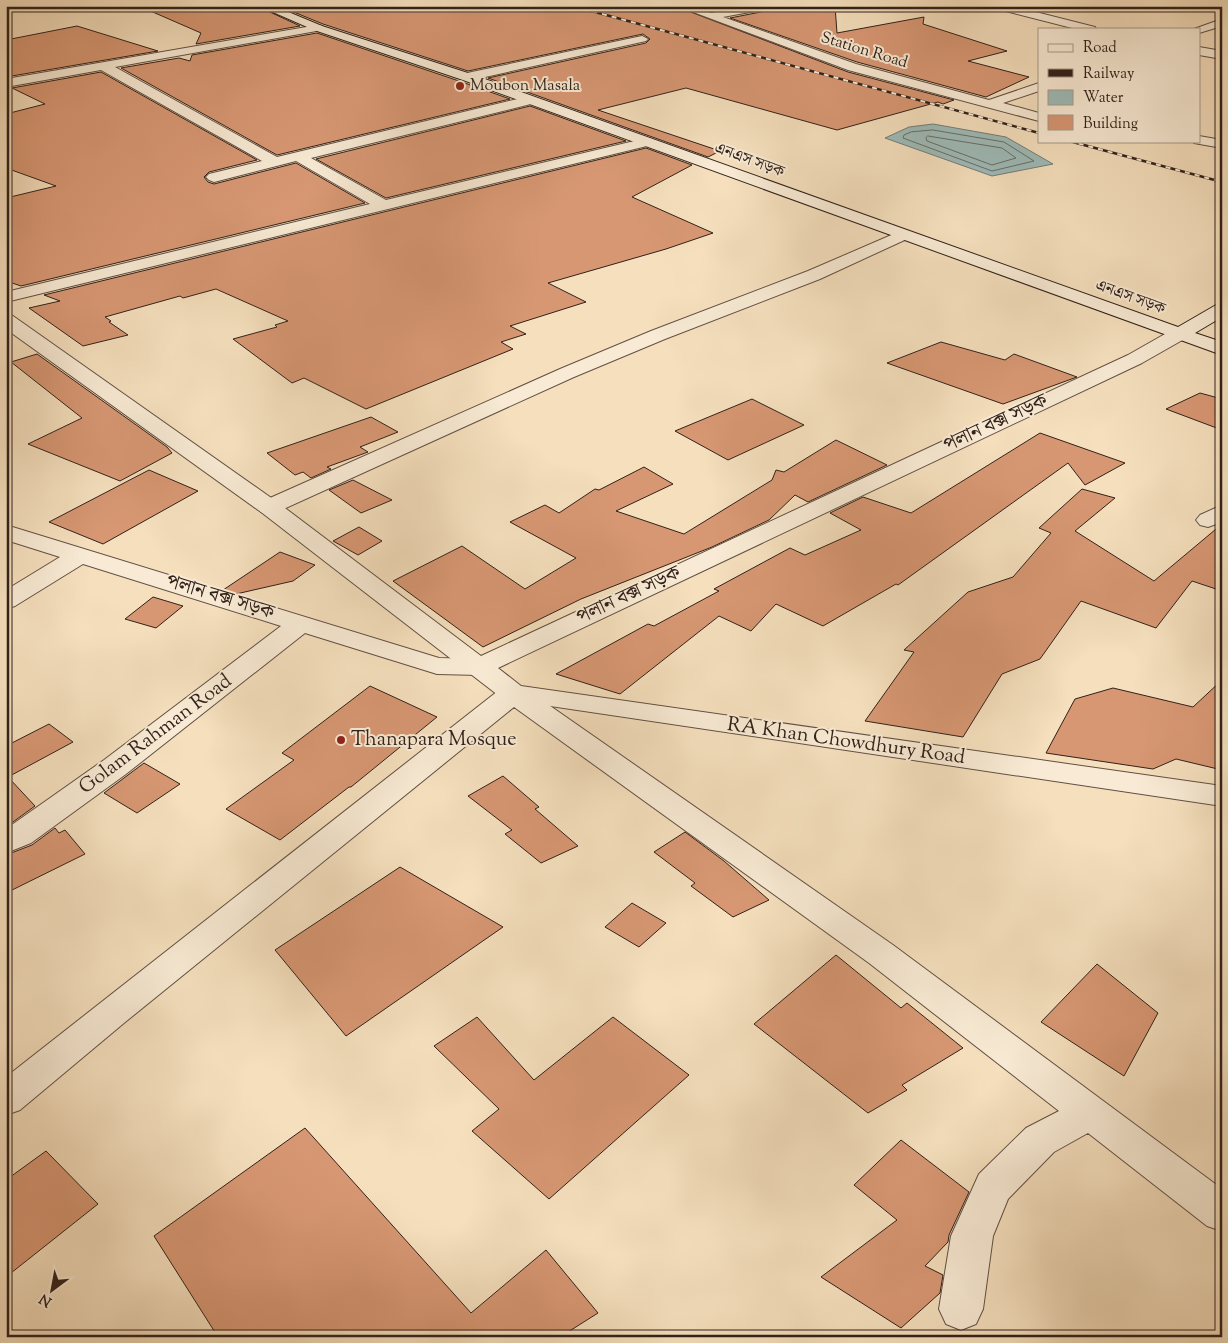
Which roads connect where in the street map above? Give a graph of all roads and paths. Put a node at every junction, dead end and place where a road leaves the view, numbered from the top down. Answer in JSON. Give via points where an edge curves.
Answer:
{"nodes":[{"id":1,"x":264,"y":6,"type":"edge"},
{"id":2,"x":682,"y":6,"type":"edge"},
{"id":3,"x":766,"y":6,"type":"edge"},
{"id":4,"x":998,"y":6,"type":"edge"},
{"id":5,"x":710,"y":16,"type":"junction"},
{"id":6,"x":1222,"y":22,"type":"edge"},
{"id":7,"x":318,"y":28,"type":"junction"},
{"id":8,"x":1087,"y":28,"type":"edge"},
{"id":9,"x":1200,"y":30,"type":"edge"},
{"id":10,"x":642,"y":39,"type":"dead end"},
{"id":11,"x":1200,"y":51,"type":"edge"},
{"id":12,"x":1222,"y":55,"type":"edge"},
{"id":13,"x":103,"y":66,"type":"junction"},
{"id":14,"x":467,"y":77,"type":"junction"},
{"id":15,"x":8,"y":82,"type":"edge"},
{"id":16,"x":1038,"y":87,"type":"edge"},
{"id":17,"x":530,"y":100,"type":"junction"},
{"id":18,"x":989,"y":104,"type":"junction"},
{"id":19,"x":1038,"y":117,"type":"edge"},
{"id":20,"x":1200,"y":140,"type":"edge"},
{"id":21,"x":647,"y":142,"type":"junction"},
{"id":22,"x":1222,"y":144,"type":"edge"},
{"id":23,"x":299,"y":157,"type":"junction"},
{"id":24,"x":277,"y":162,"type":"junction"},
{"id":25,"x":214,"y":177,"type":"dead end"},
{"id":26,"x":384,"y":206,"type":"junction"},
{"id":27,"x":903,"y":235,"type":"junction"},
{"id":28,"x":6,"y":296,"type":"edge"},
{"id":29,"x":1222,"y":309,"type":"edge"},
{"id":30,"x":6,"y":320,"type":"edge"},
{"id":31,"x":1179,"y":334,"type":"junction"},
{"id":32,"x":1222,"y":349,"type":"edge"},
{"id":33,"x":269,"y":506,"type":"junction"},
{"id":34,"x":6,"y":532,"type":"edge"},
{"id":35,"x":80,"y":555,"type":"junction"},
{"id":36,"x":6,"y":602,"type":"edge"},
{"id":37,"x":302,"y":623,"type":"junction"},
{"id":38,"x":479,"y":667,"type":"junction"},
{"id":39,"x":513,"y":693,"type":"junction"},
{"id":40,"x":1222,"y":796,"type":"edge"},
{"id":41,"x":6,"y":842,"type":"edge"},
{"id":42,"x":6,"y":1099,"type":"edge"},
{"id":43,"x":1090,"y":1113,"type":"junction"},
{"id":44,"x":1222,"y":1213,"type":"edge"},
{"id":45,"x":961,"y":1309,"type":"dead end"}],
"edges":[{"from":1,"to":7,"type":"street","name":"এনএস সড়ক"},
{"from":2,"to":5,"type":"street","name":"Station Road"},
{"from":3,"to":5,"type":"street"},
{"from":4,"to":8,"type":"street"},
{"from":5,"to":18,"type":"street","name":"Station Road","via":[[852,67]]},
{"from":6,"to":9,"type":"street"},
{"from":7,"to":13,"type":"street"},
{"from":7,"to":14,"type":"street","name":"এনএস সড়ক"},
{"from":10,"to":14,"type":"street"},
{"from":11,"to":12,"type":"street"},
{"from":13,"to":15,"type":"street"},
{"from":13,"to":24,"type":"street"},
{"from":14,"to":17,"type":"street","name":"এনএস সড়ক"},
{"from":16,"to":18,"type":"street"},
{"from":17,"to":21,"type":"street","name":"এনএস সড়ক"},
{"from":17,"to":23,"type":"street"},
{"from":18,"to":19,"type":"street","name":"Station Road"},
{"from":20,"to":22,"type":"street"},
{"from":21,"to":26,"type":"street"},
{"from":21,"to":27,"type":"street","name":"এনএস সড়ক"},
{"from":23,"to":24,"type":"street"},
{"from":23,"to":26,"type":"street"},
{"from":24,"to":25,"type":"street"},
{"from":26,"to":28,"type":"street"},
{"from":27,"to":31,"type":"street","name":"এনএস সড়ক"},
{"from":27,"to":33,"type":"street","via":[[814,275],[576,370]]},
{"from":29,"to":31,"type":"street","name":"পলান বক্স সড়ক"},
{"from":30,"to":33,"type":"street","name":"RA Khan Chowdhury Road"},
{"from":31,"to":32,"type":"street","name":"এনএস সড়ক"},
{"from":31,"to":38,"type":"street","name":"পলান বক্স সড়ক","via":[[1135,359]]},
{"from":33,"to":38,"type":"street","name":"RA Khan Chowdhury Road"},
{"from":34,"to":35,"type":"street","name":"পলান বক্স সড়ক"},
{"from":35,"to":36,"type":"street"},
{"from":35,"to":37,"type":"street","name":"পলান বক্স সড়ক"},
{"from":37,"to":38,"type":"street","name":"পলান বক্স সড়ক","via":[[437,666]]},
{"from":37,"to":41,"type":"street","name":"Golam Rahman Road","via":[[115,768]]},
{"from":38,"to":39,"type":"street","name":"RA Khan Chowdhury Road"},
{"from":39,"to":40,"type":"street","name":"RA Khan Chowdhury Road"},
{"from":39,"to":42,"type":"street"},
{"from":39,"to":43,"type":"street","via":[[881,954]]},
{"from":43,"to":44,"type":"street"},
{"from":43,"to":45,"type":"street","via":[[1040,1140],[993,1187],[972,1236]]}]}
